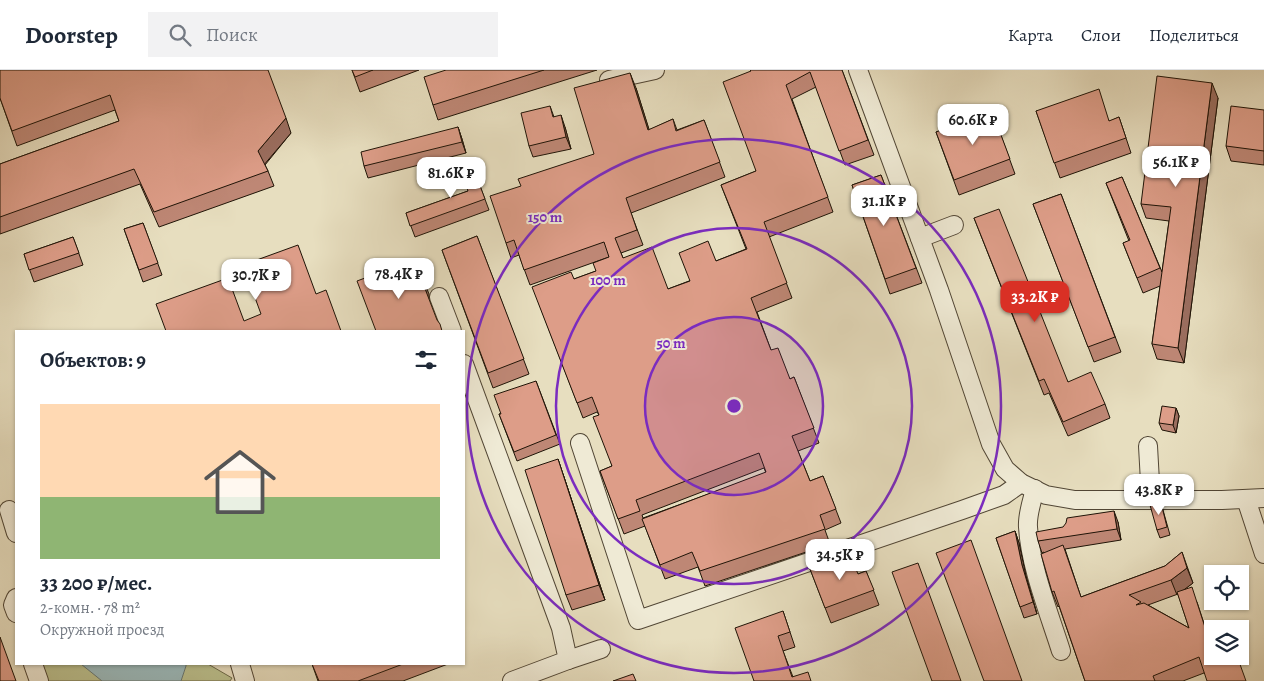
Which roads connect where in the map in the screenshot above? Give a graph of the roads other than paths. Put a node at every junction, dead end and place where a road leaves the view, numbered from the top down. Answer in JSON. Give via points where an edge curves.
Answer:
{"nodes":[{"id":1,"x":656,"y":70,"type":"edge"},
{"id":2,"x":858,"y":70,"type":"edge"},
{"id":3,"x":604,"y":81,"type":"edge"},
{"id":4,"x":954,"y":225,"type":"dead end"},
{"id":5,"x":920,"y":238,"type":"junction"},
{"id":6,"x":439,"y":297,"type":"dead end"},
{"id":7,"x":452,"y":330,"type":"edge"},
{"id":8,"x":465,"y":367,"type":"edge"},
{"id":9,"x":580,"y":443,"type":"dead end"},
{"id":10,"x":1148,"y":446,"type":"dead end"},
{"id":11,"x":1028,"y":486,"type":"junction"},
{"id":12,"x":1246,"y":498,"type":"junction"},
{"id":13,"x":1264,"y":498,"type":"edge"},
{"id":14,"x":1151,"y":500,"type":"junction"},
{"id":15,"x":9,"y":510,"type":"dead end"},
{"id":16,"x":15,"y":530,"type":"edge"},
{"id":17,"x":1264,"y":554,"type":"edge"},
{"id":18,"x":601,"y":649,"type":"dead end"},
{"id":19,"x":1061,"y":651,"type":"dead end"},
{"id":20,"x":568,"y":660,"type":"junction"},
{"id":21,"x":33,"y":665,"type":"edge"},
{"id":22,"x":240,"y":665,"type":"edge"},
{"id":23,"x":39,"y":681,"type":"edge"},
{"id":24,"x":245,"y":681,"type":"edge"},
{"id":25,"x":512,"y":681,"type":"edge"}],
"edges":[{"from":1,"to":3,"type":"street"},
{"from":2,"to":5,"type":"street"},
{"from":4,"to":5,"type":"street"},
{"from":5,"to":11,"type":"street","via":[[991,444],[1005,469]]},
{"from":6,"to":7,"type":"street"},
{"from":8,"to":20,"type":"street","via":[[561,628]]},
{"from":9,"to":11,"type":"street","via":[[638,620]]},
{"from":10,"to":14,"type":"street"},
{"from":11,"to":14,"type":"street","via":[[1046,494],[1075,500]]},
{"from":11,"to":19,"type":"street","via":[[1028,519],[1036,533],[1034,566]]},
{"from":12,"to":13,"type":"street"},
{"from":12,"to":14,"type":"street"},
{"from":12,"to":17,"type":"street"},
{"from":15,"to":16,"type":"street"},
{"from":18,"to":20,"type":"street"},
{"from":20,"to":25,"type":"street"},
{"from":21,"to":23,"type":"street"},
{"from":22,"to":24,"type":"street"}]}
